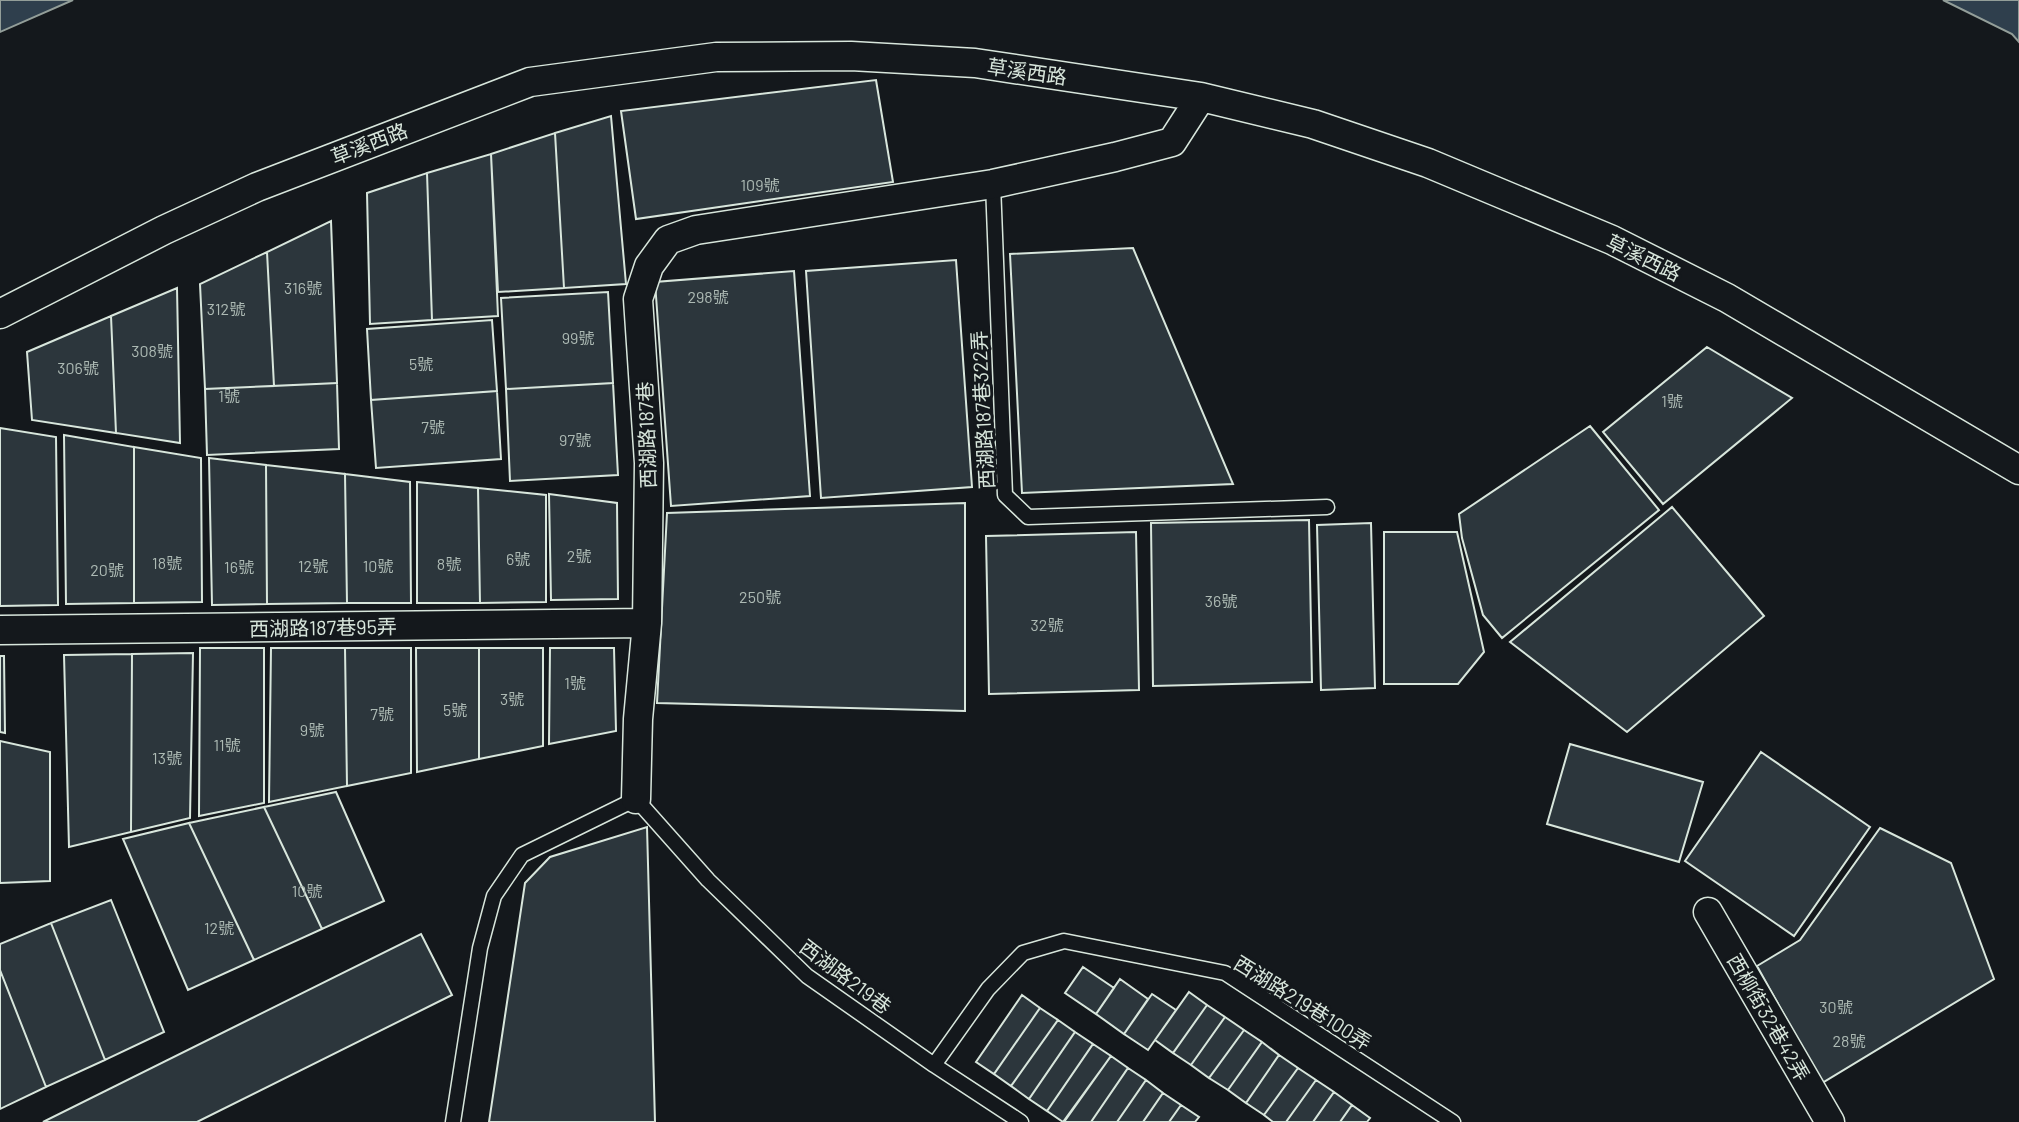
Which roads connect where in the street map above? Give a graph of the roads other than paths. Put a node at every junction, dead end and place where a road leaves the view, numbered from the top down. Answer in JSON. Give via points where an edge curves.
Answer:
{"nodes":[{"id":1,"x":1201,"y":97,"type":"junction"},
{"id":2,"x":993,"y":184,"type":"junction"},
{"id":3,"x":0,"y":314,"type":"edge"},
{"id":4,"x":2019,"y":470,"type":"edge"},
{"id":5,"x":1327,"y":507,"type":"dead end"},
{"id":6,"x":647,"y":623,"type":"junction"},
{"id":7,"x":0,"y":630,"type":"edge"},
{"id":8,"x":636,"y":799,"type":"junction"},
{"id":9,"x":1708,"y":912,"type":"dead end"},
{"id":10,"x":934,"y":1065,"type":"junction"},
{"id":11,"x":453,"y":1122,"type":"edge"},
{"id":12,"x":1021,"y":1122,"type":"edge"},
{"id":13,"x":1453,"y":1122,"type":"edge"},
{"id":14,"x":1830,"y":1122,"type":"edge"}],
"edges":[{"from":1,"to":2,"type":"street","name":"西湖路187巷","via":[[1172,142]]},
{"from":1,"to":3,"type":"street","name":"草溪西路","via":[[975,63],[851,56],[716,57],[530,82],[257,187]]},
{"from":1,"to":4,"type":"street","name":"草溪西路","via":[[1313,124],[1428,163],[1612,240],[1727,298]]},
{"from":2,"to":5,"type":"lane","name":"西湖路187巷322弄","via":[[1005,495],[1015,506],[1028,517]]},
{"from":2,"to":6,"type":"street","name":"西湖路187巷","via":[[696,230],[668,240],[649,266],[638,299],[649,463]]},
{"from":6,"to":7,"type":"street","name":"西湖路187巷95弄"},
{"from":6,"to":8,"type":"street","name":"西湖路187巷"},
{"from":8,"to":10,"type":"lane","name":"西湖路219巷","via":[[708,880],[807,976]]},
{"from":8,"to":11,"type":"lane","via":[[522,855],[494,896],[480,948]]},
{"from":9,"to":14,"type":"street","name":"西柳街32巷42弄"},
{"from":10,"to":12,"type":"lane","name":"西湖路219巷"},
{"from":10,"to":13,"type":"lane","name":"西湖路219巷100弄","via":[[988,989],[1023,953],[1064,941],[1225,973]]}]}
